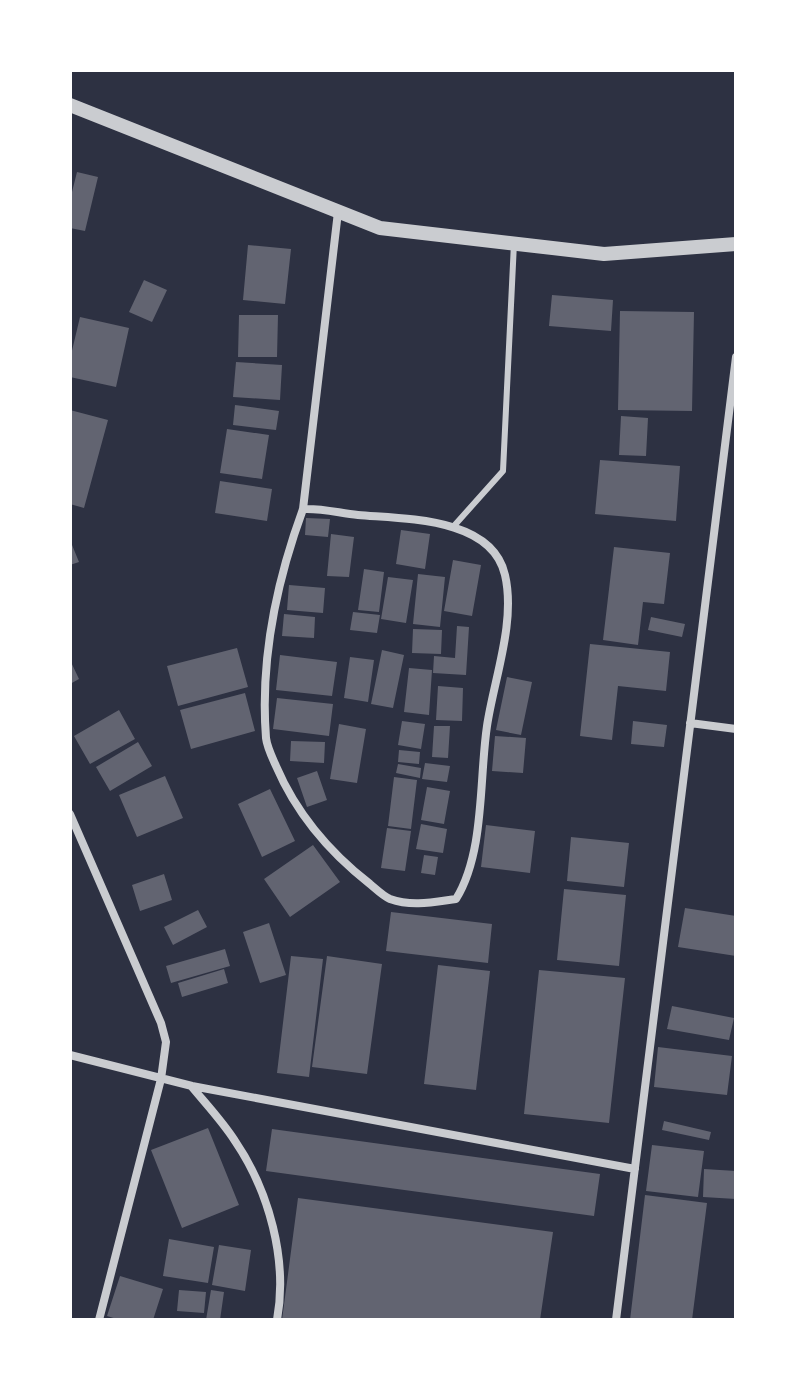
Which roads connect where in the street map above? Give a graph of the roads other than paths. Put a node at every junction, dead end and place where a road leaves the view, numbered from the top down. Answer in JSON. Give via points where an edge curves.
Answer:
{"nodes":[{"id":1,"x":70,"y":105,"type":"edge"},
{"id":2,"x":338,"y":212,"type":"junction"},
{"id":3,"x":514,"y":243,"type":"junction"},
{"id":4,"x":736,"y":244,"type":"edge"},
{"id":5,"x":736,"y":357,"type":"edge"},
{"id":6,"x":303,"y":509,"type":"junction"},
{"id":7,"x":453,"y":527,"type":"junction"},
{"id":8,"x":690,"y":723,"type":"junction"},
{"id":9,"x":736,"y":729,"type":"edge"},
{"id":10,"x":70,"y":814,"type":"edge"},
{"id":11,"x":70,"y":1055,"type":"edge"},
{"id":12,"x":161,"y":1079,"type":"junction"},
{"id":13,"x":192,"y":1086,"type":"junction"},
{"id":14,"x":635,"y":1169,"type":"junction"},
{"id":15,"x":99,"y":1320,"type":"edge"},
{"id":16,"x":277,"y":1320,"type":"edge"},
{"id":17,"x":616,"y":1320,"type":"edge"}],
"edges":[{"from":1,"to":2,"type":"street"},
{"from":2,"to":3,"type":"street","via":[[380,228]]},
{"from":2,"to":6,"type":"street"},
{"from":3,"to":4,"type":"street","via":[[604,254]]},
{"from":3,"to":7,"type":"lane","via":[[503,471]]},
{"from":5,"to":8,"type":"street"},
{"from":6,"to":7,"type":"street","via":[[420,519]]},
{"from":6,"to":7,"type":"street","via":[[273,619],[266,742],[308,824],[339,860],[389,898],[415,904],[456,899],[466,884],[503,646],[505,572],[490,546]]},
{"from":8,"to":9,"type":"street"},
{"from":8,"to":14,"type":"street"},
{"from":10,"to":12,"type":"street","via":[[161,1023],[166,1042]]},
{"from":11,"to":12,"type":"street"},
{"from":12,"to":13,"type":"street"},
{"from":12,"to":15,"type":"street"},
{"from":13,"to":14,"type":"street"},
{"from":13,"to":16,"type":"street","via":[[236,1141],[262,1194],[276,1239]]},
{"from":14,"to":17,"type":"street"}]}
